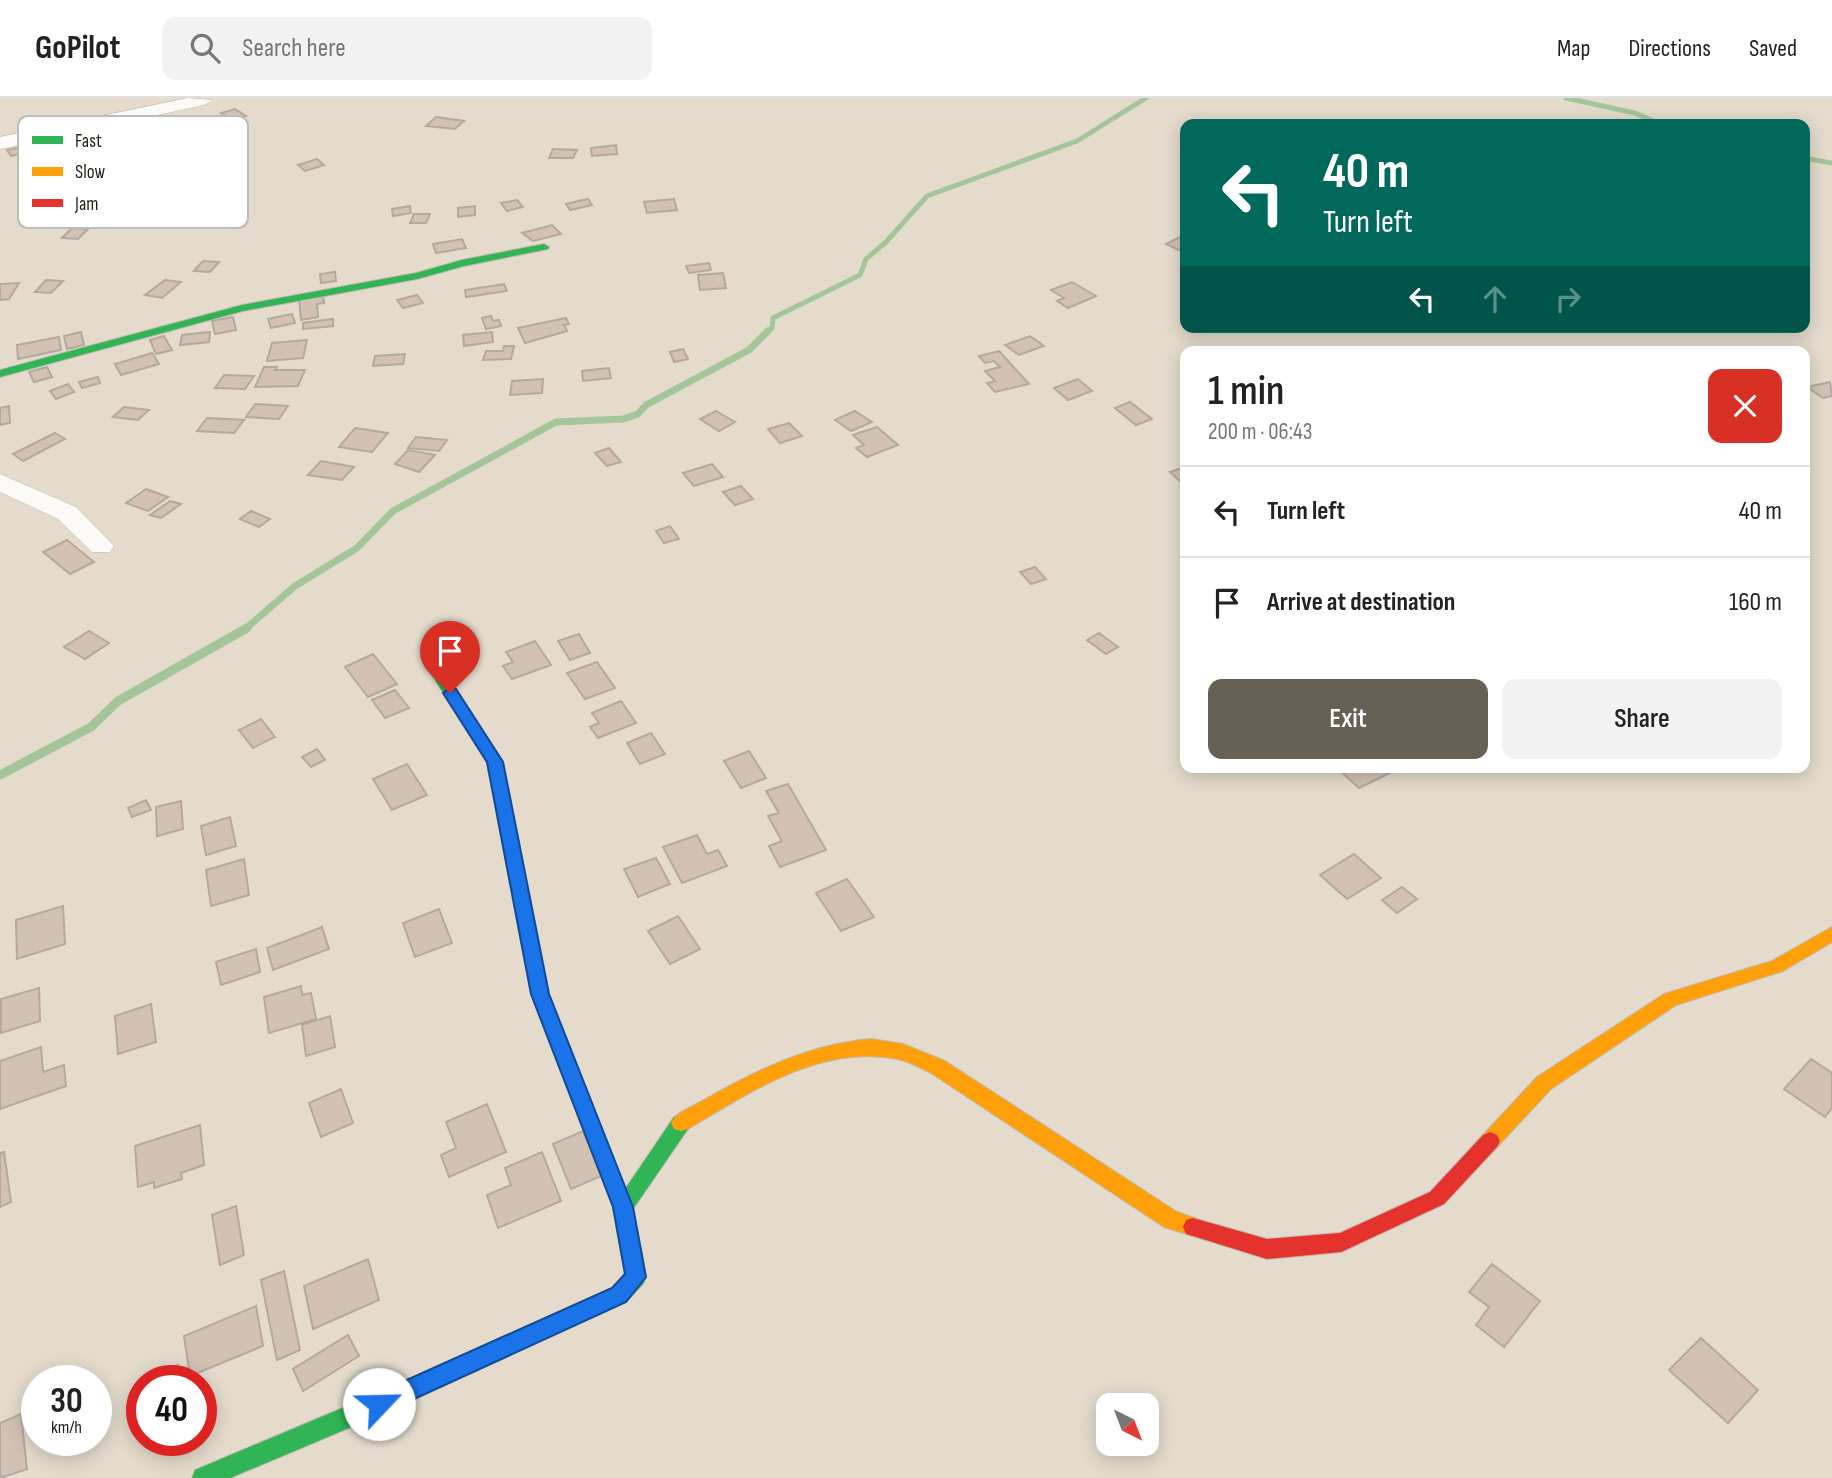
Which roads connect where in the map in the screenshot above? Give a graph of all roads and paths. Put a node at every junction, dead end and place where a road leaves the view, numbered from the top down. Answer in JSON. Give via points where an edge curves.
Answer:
{"nodes":[{"id":1,"x":204,"y":100,"type":"edge"},
{"id":2,"x":128,"y":116,"type":"edge"},
{"id":3,"x":18,"y":139,"type":"edge"},
{"id":4,"x":0,"y":143,"type":"edge"},
{"id":5,"x":544,"y":247,"type":"dead end"},
{"id":6,"x":0,"y":374,"type":"edge"},
{"id":7,"x":0,"y":482,"type":"edge"},
{"id":8,"x":101,"y":545,"type":"dead end"},
{"id":9,"x":436,"y":670,"type":"dead end"},
{"id":10,"x":1832,"y":934,"type":"edge"},
{"id":11,"x":623,"y":1207,"type":"junction"},
{"id":12,"x":204,"y":1478,"type":"edge"}],
"edges":[{"from":1,"to":2,"type":"street"},
{"from":3,"to":4,"type":"street"},
{"from":5,"to":6,"type":"street","via":[[417,276],[242,307]]},
{"from":7,"to":8,"type":"street","via":[[67,513]]},
{"from":9,"to":11,"type":"street","via":[[495,762],[540,994]]},
{"from":10,"to":11,"type":"street","via":[[1777,966],[1670,999],[1544,1083],[1437,1198],[1340,1242],[1267,1248],[1171,1220],[938,1067],[895,1050],[850,1048],[771,1071],[678,1125]]},
{"from":11,"to":12,"type":"street","via":[[636,1277],[619,1295]]}]}
